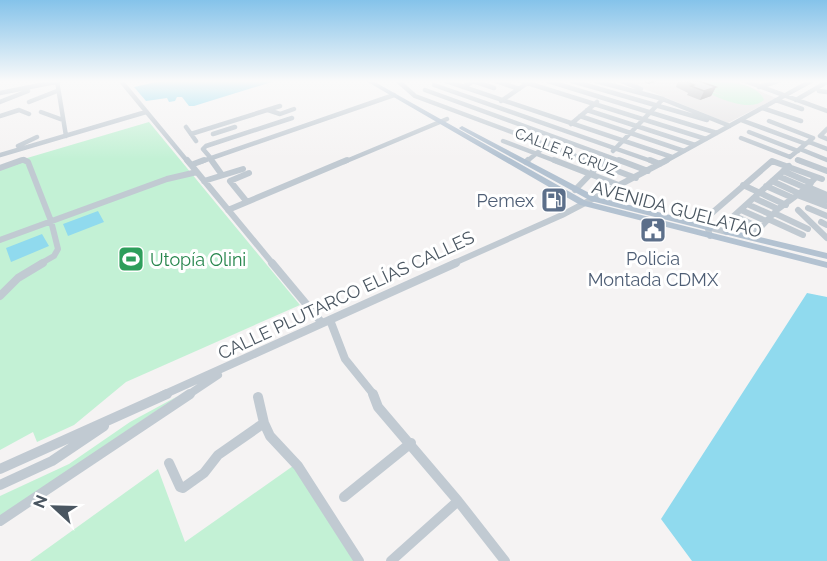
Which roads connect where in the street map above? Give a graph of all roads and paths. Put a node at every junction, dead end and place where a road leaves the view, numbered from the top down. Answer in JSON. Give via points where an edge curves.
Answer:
{"nodes":[{"id":1,"x":60,"y":107,"type":"edge"},
{"id":2,"x":142,"y":107,"type":"edge"},
{"id":3,"x":276,"y":107,"type":"edge"},
{"id":4,"x":352,"y":107,"type":"edge"},
{"id":5,"x":419,"y":107,"type":"edge"},
{"id":6,"x":427,"y":107,"type":"edge"},
{"id":7,"x":444,"y":107,"type":"edge"},
{"id":8,"x":471,"y":107,"type":"edge"},
{"id":9,"x":492,"y":107,"type":"edge"},
{"id":10,"x":497,"y":107,"type":"edge"},
{"id":11,"x":524,"y":107,"type":"edge"},
{"id":12,"x":590,"y":107,"type":"edge"},
{"id":13,"x":605,"y":107,"type":"edge"},
{"id":14,"x":635,"y":107,"type":"edge"},
{"id":15,"x":656,"y":107,"type":"edge"},
{"id":16,"x":662,"y":107,"type":"edge"},
{"id":17,"x":682,"y":107,"type":"edge"},
{"id":18,"x":790,"y":107,"type":"edge"},
{"id":19,"x":812,"y":107,"type":"edge"},
{"id":20,"x":762,"y":108,"type":"joint"},
{"id":21,"x":294,"y":109,"type":"dead end"},
{"id":22,"x":268,"y":110,"type":"junction"},
{"id":23,"x":587,"y":110,"type":"junction"},
{"id":24,"x":827,"y":111,"type":"edge"},
{"id":25,"x":41,"y":112,"type":"dead end"},
{"id":26,"x":146,"y":112,"type":"junction"},
{"id":27,"x":485,"y":112,"type":"junction"},
{"id":28,"x":651,"y":112,"type":"junction"},
{"id":29,"x":29,"y":114,"type":"dead end"},
{"id":30,"x":280,"y":114,"type":"junction"},
{"id":31,"x":782,"y":115,"type":"junction"},
{"id":32,"x":0,"y":116,"type":"edge"},
{"id":33,"x":549,"y":116,"type":"junction"},
{"id":34,"x":580,"y":116,"type":"junction"},
{"id":35,"x":292,"y":118,"type":"dead end"},
{"id":36,"x":475,"y":118,"type":"junction"},
{"id":37,"x":775,"y":118,"type":"dead end"},
{"id":38,"x":644,"y":119,"type":"junction"},
{"id":39,"x":709,"y":119,"type":"junction"},
{"id":40,"x":63,"y":120,"type":"junction"},
{"id":41,"x":284,"y":120,"type":"junction"},
{"id":42,"x":444,"y":120,"type":"junction"},
{"id":43,"x":741,"y":120,"type":"junction"},
{"id":44,"x":768,"y":121,"type":"dead end"},
{"id":45,"x":230,"y":122,"type":"junction"},
{"id":46,"x":801,"y":122,"type":"dead end"},
{"id":47,"x":540,"y":123,"type":"junction"},
{"id":48,"x":572,"y":123,"type":"junction"},
{"id":49,"x":638,"y":126,"type":"junction"},
{"id":50,"x":730,"y":126,"type":"junction"},
{"id":51,"x":186,"y":127,"type":"dead end"},
{"id":52,"x":235,"y":127,"type":"junction"},
{"id":53,"x":461,"y":127,"type":"junction"},
{"id":54,"x":702,"y":128,"type":"junction"},
{"id":55,"x":291,"y":129,"type":"junction"},
{"id":56,"x":531,"y":129,"type":"junction"},
{"id":57,"x":827,"y":129,"type":"edge"},
{"id":58,"x":563,"y":131,"type":"junction"},
{"id":59,"x":683,"y":131,"type":"junction"},
{"id":60,"x":749,"y":132,"type":"dead end"},
{"id":61,"x":631,"y":133,"type":"junction"},
{"id":62,"x":717,"y":133,"type":"junction"},
{"id":63,"x":191,"y":134,"type":"junction"},
{"id":64,"x":213,"y":134,"type":"dead end"},
{"id":65,"x":242,"y":134,"type":"junction"},
{"id":66,"x":695,"y":135,"type":"junction"},
{"id":67,"x":66,"y":136,"type":"junction"},
{"id":68,"x":523,"y":136,"type":"junction"},
{"id":69,"x":37,"y":137,"type":"dead end"},
{"id":70,"x":555,"y":138,"type":"junction"},
{"id":71,"x":741,"y":138,"type":"dead end"},
{"id":72,"x":677,"y":139,"type":"junction"},
{"id":73,"x":706,"y":139,"type":"junction"},
{"id":74,"x":827,"y":139,"type":"edge"},
{"id":75,"x":591,"y":140,"type":"junction"},
{"id":76,"x":196,"y":141,"type":"dead end"},
{"id":77,"x":623,"y":141,"type":"junction"},
{"id":78,"x":810,"y":141,"type":"junction"},
{"id":79,"x":247,"y":144,"type":"junction"},
{"id":80,"x":512,"y":144,"type":"junction"},
{"id":81,"x":546,"y":144,"type":"junction"},
{"id":82,"x":503,"y":145,"type":"junction"},
{"id":83,"x":695,"y":145,"type":"junction"},
{"id":84,"x":672,"y":147,"type":"junction"},
{"id":85,"x":584,"y":148,"type":"junction"},
{"id":86,"x":615,"y":149,"type":"junction"},
{"id":87,"x":827,"y":149,"type":"edge"},
{"id":88,"x":799,"y":150,"type":"junction"},
{"id":89,"x":684,"y":151,"type":"junction"},
{"id":90,"x":538,"y":152,"type":"junction"},
{"id":91,"x":7,"y":153,"type":"junction"},
{"id":92,"x":0,"y":155,"type":"edge"},
{"id":93,"x":608,"y":156,"type":"junction"},
{"id":94,"x":672,"y":157,"type":"junction"},
{"id":95,"x":210,"y":159,"type":"junction"},
{"id":96,"x":797,"y":160,"type":"dead end"},
{"id":97,"x":827,"y":160,"type":"edge"},
{"id":98,"x":526,"y":162,"type":"junction"},
{"id":99,"x":190,"y":164,"type":"junction"},
{"id":100,"x":600,"y":164,"type":"junction"},
{"id":101,"x":660,"y":164,"type":"junction"},
{"id":102,"x":789,"y":166,"type":"junction"},
{"id":103,"x":0,"y":168,"type":"edge"},
{"id":104,"x":243,"y":169,"type":"dead end"},
{"id":105,"x":648,"y":171,"type":"junction"},
{"id":106,"x":783,"y":171,"type":"junction"},
{"id":107,"x":827,"y":171,"type":"edge"},
{"id":108,"x":197,"y":172,"type":"junction"},
{"id":109,"x":249,"y":173,"type":"dead end"},
{"id":110,"x":591,"y":174,"type":"junction"},
{"id":111,"x":222,"y":176,"type":"junction"},
{"id":112,"x":778,"y":176,"type":"junction"},
{"id":113,"x":636,"y":178,"type":"junction"},
{"id":114,"x":204,"y":181,"type":"junction"},
{"id":115,"x":772,"y":181,"type":"junction"},
{"id":116,"x":743,"y":185,"type":"junction"},
{"id":117,"x":621,"y":186,"type":"junction"},
{"id":118,"x":766,"y":186,"type":"junction"},
{"id":119,"x":575,"y":190,"type":"junction"},
{"id":120,"x":803,"y":191,"type":"junction"},
{"id":121,"x":760,"y":193,"type":"junction"},
{"id":122,"x":754,"y":198,"type":"junction"},
{"id":123,"x":594,"y":199,"type":"junction"},
{"id":124,"x":827,"y":199,"type":"edge"},
{"id":125,"x":247,"y":202,"type":"junction"},
{"id":126,"x":583,"y":203,"type":"junction"},
{"id":127,"x":747,"y":204,"type":"junction"},
{"id":128,"x":786,"y":204,"type":"junction"},
{"id":129,"x":808,"y":208,"type":"dead end"},
{"id":130,"x":228,"y":210,"type":"junction"},
{"id":131,"x":741,"y":210,"type":"junction"},
{"id":132,"x":798,"y":210,"type":"dead end"},
{"id":133,"x":735,"y":216,"type":"junction"},
{"id":134,"x":772,"y":216,"type":"junction"},
{"id":135,"x":827,"y":216,"type":"edge"},
{"id":136,"x":51,"y":223,"type":"junction"},
{"id":137,"x":817,"y":225,"type":"edge"},
{"id":138,"x":760,"y":228,"type":"junction"},
{"id":139,"x":709,"y":230,"type":"junction"},
{"id":140,"x":727,"y":232,"type":"junction"},
{"id":141,"x":751,"y":237,"type":"junction"},
{"id":142,"x":827,"y":238,"type":"edge"},
{"id":143,"x":0,"y":242,"type":"edge"},
{"id":144,"x":827,"y":256,"type":"edge"},
{"id":145,"x":827,"y":265,"type":"edge"},
{"id":146,"x":0,"y":296,"type":"edge"},
{"id":147,"x":326,"y":322,"type":"junction"},
{"id":148,"x":236,"y":364,"type":"junction"},
{"id":149,"x":258,"y":397,"type":"dead end"},
{"id":150,"x":121,"y":415,"type":"junction"},
{"id":151,"x":264,"y":423,"type":"junction"},
{"id":152,"x":411,"y":443,"type":"junction"},
{"id":153,"x":169,"y":464,"type":"dead end"},
{"id":154,"x":0,"y":469,"type":"edge"},
{"id":155,"x":0,"y":485,"type":"edge"},
{"id":156,"x":344,"y":497,"type":"dead end"},
{"id":157,"x":458,"y":501,"type":"junction"},
{"id":158,"x":0,"y":521,"type":"edge"},
{"id":159,"x":359,"y":561,"type":"edge"},
{"id":160,"x":391,"y":561,"type":"edge"},
{"id":161,"x":505,"y":561,"type":"edge"}],
"edges":[{"from":1,"to":40,"type":"street"},
{"from":2,"to":26,"type":"street"},
{"from":3,"to":22,"type":"street"},
{"from":4,"to":55,"type":"street"},
{"from":5,"to":42,"type":"main road","name":"AVENIDA GUELATAO"},
{"from":6,"to":42,"type":"main road","name":"AVENIDA GUELATAO"},
{"from":7,"to":36,"type":"street"},
{"from":8,"to":27,"type":"street"},
{"from":9,"to":27,"type":"street"},
{"from":10,"to":47,"type":"street"},
{"from":11,"to":33,"type":"street"},
{"from":12,"to":23,"type":"street"},
{"from":13,"to":38,"type":"street"},
{"from":14,"to":28,"type":"street"},
{"from":15,"to":28,"type":"street"},
{"from":16,"to":39,"type":"street"},
{"from":17,"to":39,"type":"street"},
{"from":18,"to":31,"type":"street"},
{"from":19,"to":24,"type":"street"},
{"from":20,"to":31,"type":"street"},
{"from":20,"to":43,"type":"street","name":"CALLE PLUTARCO ELÍAS CALLES"},
{"from":21,"to":30,"type":"street"},
{"from":22,"to":30,"type":"street"},
{"from":22,"to":45,"type":"street"},
{"from":23,"to":34,"type":"street"},
{"from":23,"to":49,"type":"street"},
{"from":25,"to":40,"type":"street"},
{"from":26,"to":67,"type":"street"},
{"from":26,"to":99,"type":"street"},
{"from":27,"to":36,"type":"street"},
{"from":27,"to":56,"type":"street"},
{"from":28,"to":38,"type":"street"},
{"from":28,"to":54,"type":"street"},
{"from":29,"to":32,"type":"street","via":[[19,110]]},
{"from":30,"to":41,"type":"street"},
{"from":31,"to":37,"type":"street"},
{"from":31,"to":46,"type":"street"},
{"from":33,"to":47,"type":"street"},
{"from":33,"to":48,"type":"street"},
{"from":34,"to":48,"type":"street"},
{"from":34,"to":61,"type":"street"},
{"from":35,"to":41,"type":"street"},
{"from":36,"to":53,"type":"street"},
{"from":36,"to":68,"type":"street"},
{"from":38,"to":49,"type":"street"},
{"from":38,"to":59,"type":"street"},
{"from":39,"to":50,"type":"street"},
{"from":39,"to":54,"type":"street"},
{"from":40,"to":67,"type":"street"},
{"from":41,"to":55,"type":"street"},
{"from":41,"to":65,"type":"street"},
{"from":42,"to":53,"type":"main road","name":"AVENIDA GUELATAO"},
{"from":42,"to":125,"type":"street"},
{"from":42,"to":126,"type":"main road","name":"AVENIDA GUELATAO"},
{"from":43,"to":50,"type":"street","name":"CALLE PLUTARCO ELÍAS CALLES"},
{"from":43,"to":78,"type":"street"},
{"from":44,"to":78,"type":"street"},
{"from":45,"to":52,"type":"street"},
{"from":45,"to":63,"type":"street"},
{"from":47,"to":56,"type":"street"},
{"from":47,"to":58,"type":"street"},
{"from":48,"to":58,"type":"street"},
{"from":48,"to":77,"type":"street"},
{"from":49,"to":61,"type":"street"},
{"from":49,"to":72,"type":"street"},
{"from":50,"to":62,"type":"street","name":"CALLE PLUTARCO ELÍAS CALLES"},
{"from":51,"to":63,"type":"street"},
{"from":52,"to":64,"type":"street"},
{"from":52,"to":65,"type":"street"},
{"from":53,"to":82,"type":"main road","name":"AVENIDA GUELATAO"},
{"from":54,"to":62,"type":"street"},
{"from":54,"to":66,"type":"street"},
{"from":55,"to":79,"type":"street"},
{"from":56,"to":68,"type":"street"},
{"from":56,"to":70,"type":"street"},
{"from":57,"to":74,"type":"street","via":[[820,136]]},
{"from":58,"to":70,"type":"street"},
{"from":58,"to":75,"type":"street"},
{"from":59,"to":66,"type":"street"},
{"from":59,"to":72,"type":"street"},
{"from":60,"to":88,"type":"street"},
{"from":61,"to":77,"type":"street"},
{"from":61,"to":84,"type":"street"},
{"from":62,"to":73,"type":"street","name":"CALLE PLUTARCO ELÍAS CALLES"},
{"from":63,"to":76,"type":"street"},
{"from":65,"to":95,"type":"street","via":[[204,147]]},
{"from":66,"to":73,"type":"street"},
{"from":67,"to":91,"type":"street"},
{"from":68,"to":80,"type":"street"},
{"from":68,"to":81,"type":"street"},
{"from":69,"to":91,"type":"street"},
{"from":70,"to":81,"type":"street"},
{"from":70,"to":85,"type":"street"},
{"from":71,"to":88,"type":"street","via":[[790,157]]},
{"from":72,"to":83,"type":"street"},
{"from":72,"to":84,"type":"street"},
{"from":73,"to":83,"type":"street","name":"CALLE PLUTARCO ELÍAS CALLES"},
{"from":75,"to":85,"type":"street"},
{"from":75,"to":86,"type":"street"},
{"from":77,"to":86,"type":"street"},
{"from":77,"to":94,"type":"street"},
{"from":78,"to":87,"type":"street"},
{"from":78,"to":88,"type":"street"},
{"from":79,"to":95,"type":"street"},
{"from":79,"to":99,"type":"street"},
{"from":80,"to":82,"type":"street","name":"CALLE R. CRUZ"},
{"from":80,"to":90,"type":"street","name":"CALLE R. CRUZ"},
{"from":81,"to":90,"type":"street"},
{"from":81,"to":100,"type":"street"},
{"from":82,"to":98,"type":"main road","name":"AVENIDA GUELATAO"},
{"from":83,"to":89,"type":"street","name":"CALLE PLUTARCO ELÍAS CALLES"},
{"from":84,"to":89,"type":"street"},
{"from":85,"to":93,"type":"street"},
{"from":86,"to":93,"type":"street"},
{"from":86,"to":101,"type":"street"},
{"from":88,"to":97,"type":"street"},
{"from":89,"to":94,"type":"street","name":"CALLE PLUTARCO ELÍAS CALLES"},
{"from":90,"to":98,"type":"street"},
{"from":90,"to":110,"type":"street","name":"CALLE R. CRUZ"},
{"from":91,"to":92,"type":"street"},
{"from":93,"to":100,"type":"street"},
{"from":93,"to":105,"type":"street"},
{"from":94,"to":101,"type":"street","name":"CALLE PLUTARCO ELÍAS CALLES"},
{"from":95,"to":99,"type":"street"},
{"from":95,"to":111,"type":"street"},
{"from":96,"to":107,"type":"street"},
{"from":98,"to":119,"type":"main road","name":"AVENIDA GUELATAO"},
{"from":99,"to":108,"type":"street"},
{"from":100,"to":110,"type":"street"},
{"from":100,"to":113,"type":"street"},
{"from":101,"to":105,"type":"street","name":"CALLE PLUTARCO ELÍAS CALLES"},
{"from":102,"to":106,"type":"street"},
{"from":102,"to":116,"type":"street","via":[[773,160]]},
{"from":102,"to":120,"type":"street","via":[[819,178]]},
{"from":103,"to":136,"type":"street","via":[[28,162]]},
{"from":104,"to":111,"type":"street"},
{"from":105,"to":113,"type":"street","name":"CALLE PLUTARCO ELÍAS CALLES"},
{"from":106,"to":112,"type":"street"},
{"from":106,"to":120,"type":"street"},
{"from":108,"to":114,"type":"street"},
{"from":108,"to":136,"type":"street","via":[[167,179]]},
{"from":109,"to":125,"type":"street","via":[[230,181]]},
{"from":110,"to":117,"type":"street","name":"CALLE R. CRUZ"},
{"from":110,"to":119,"type":"street"},
{"from":111,"to":114,"type":"street"},
{"from":112,"to":115,"type":"street"},
{"from":112,"to":120,"type":"street"},
{"from":113,"to":117,"type":"street","name":"CALLE PLUTARCO ELÍAS CALLES"},
{"from":114,"to":130,"type":"street"},
{"from":115,"to":118,"type":"street"},
{"from":115,"to":120,"type":"street"},
{"from":116,"to":121,"type":"street"},
{"from":116,"to":139,"type":"street","via":[[705,219]]},
{"from":117,"to":123,"type":"street","name":"CALLE PLUTARCO ELÍAS CALLES"},
{"from":118,"to":120,"type":"street"},
{"from":118,"to":121,"type":"street"},
{"from":119,"to":123,"type":"main road","name":"AVENIDA GUELATAO"},
{"from":120,"to":124,"type":"street"},
{"from":120,"to":128,"type":"street"},
{"from":121,"to":122,"type":"street"},
{"from":121,"to":128,"type":"street"},
{"from":122,"to":127,"type":"street"},
{"from":122,"to":134,"type":"street"},
{"from":123,"to":126,"type":"street","name":"CALLE PLUTARCO ELÍAS CALLES"},
{"from":123,"to":139,"type":"main road","name":"AVENIDA GUELATAO"},
{"from":125,"to":130,"type":"street"},
{"from":126,"to":139,"type":"main road","name":"AVENIDA GUELATAO"},
{"from":126,"to":147,"type":"street","name":"CALLE PLUTARCO ELÍAS CALLES"},
{"from":127,"to":131,"type":"street"},
{"from":127,"to":134,"type":"street"},
{"from":128,"to":134,"type":"street"},
{"from":129,"to":135,"type":"street"},
{"from":130,"to":147,"type":"street"},
{"from":131,"to":133,"type":"street"},
{"from":131,"to":134,"type":"street"},
{"from":132,"to":137,"type":"street"},
{"from":133,"to":138,"type":"street"},
{"from":133,"to":140,"type":"street","via":[[728,222]]},
{"from":134,"to":137,"type":"street"},
{"from":134,"to":137,"type":"street","via":[[801,237]]},
{"from":134,"to":138,"type":"street"},
{"from":135,"to":137,"type":"street"},
{"from":136,"to":143,"type":"street"},
{"from":136,"to":146,"type":"street","via":[[57,253],[18,278]]},
{"from":137,"to":142,"type":"street"},
{"from":138,"to":141,"type":"street"},
{"from":139,"to":140,"type":"street","name":"AVENIDA GUELATAO"},
{"from":139,"to":145,"type":"main road","name":"AVENIDA GUELATAO"},
{"from":140,"to":141,"type":"main road","name":"AVENIDA GUELATAO"},
{"from":141,"to":144,"type":"main road","name":"AVENIDA GUELATAO"},
{"from":147,"to":148,"type":"street","name":"CALLE PLUTARCO ELÍAS CALLES"},
{"from":147,"to":152,"type":"street","via":[[345,359],[372,392],[378,406]]},
{"from":148,"to":150,"type":"street","name":"CALLE PLUTARCO ELÍAS CALLES"},
{"from":148,"to":158,"type":"street"},
{"from":149,"to":151,"type":"street"},
{"from":150,"to":154,"type":"street","name":"CALLE PLUTARCO ELÍAS CALLES"},
{"from":150,"to":155,"type":"street","name":"CALLE PLUTARCO ELÍAS CALLES","via":[[52,461]]},
{"from":151,"to":153,"type":"street","via":[[218,455],[204,473],[183,488]]},
{"from":151,"to":159,"type":"street","via":[[270,436],[298,466]]},
{"from":152,"to":156,"type":"street"},
{"from":152,"to":157,"type":"street"},
{"from":157,"to":160,"type":"street"},
{"from":157,"to":161,"type":"street"}]}
